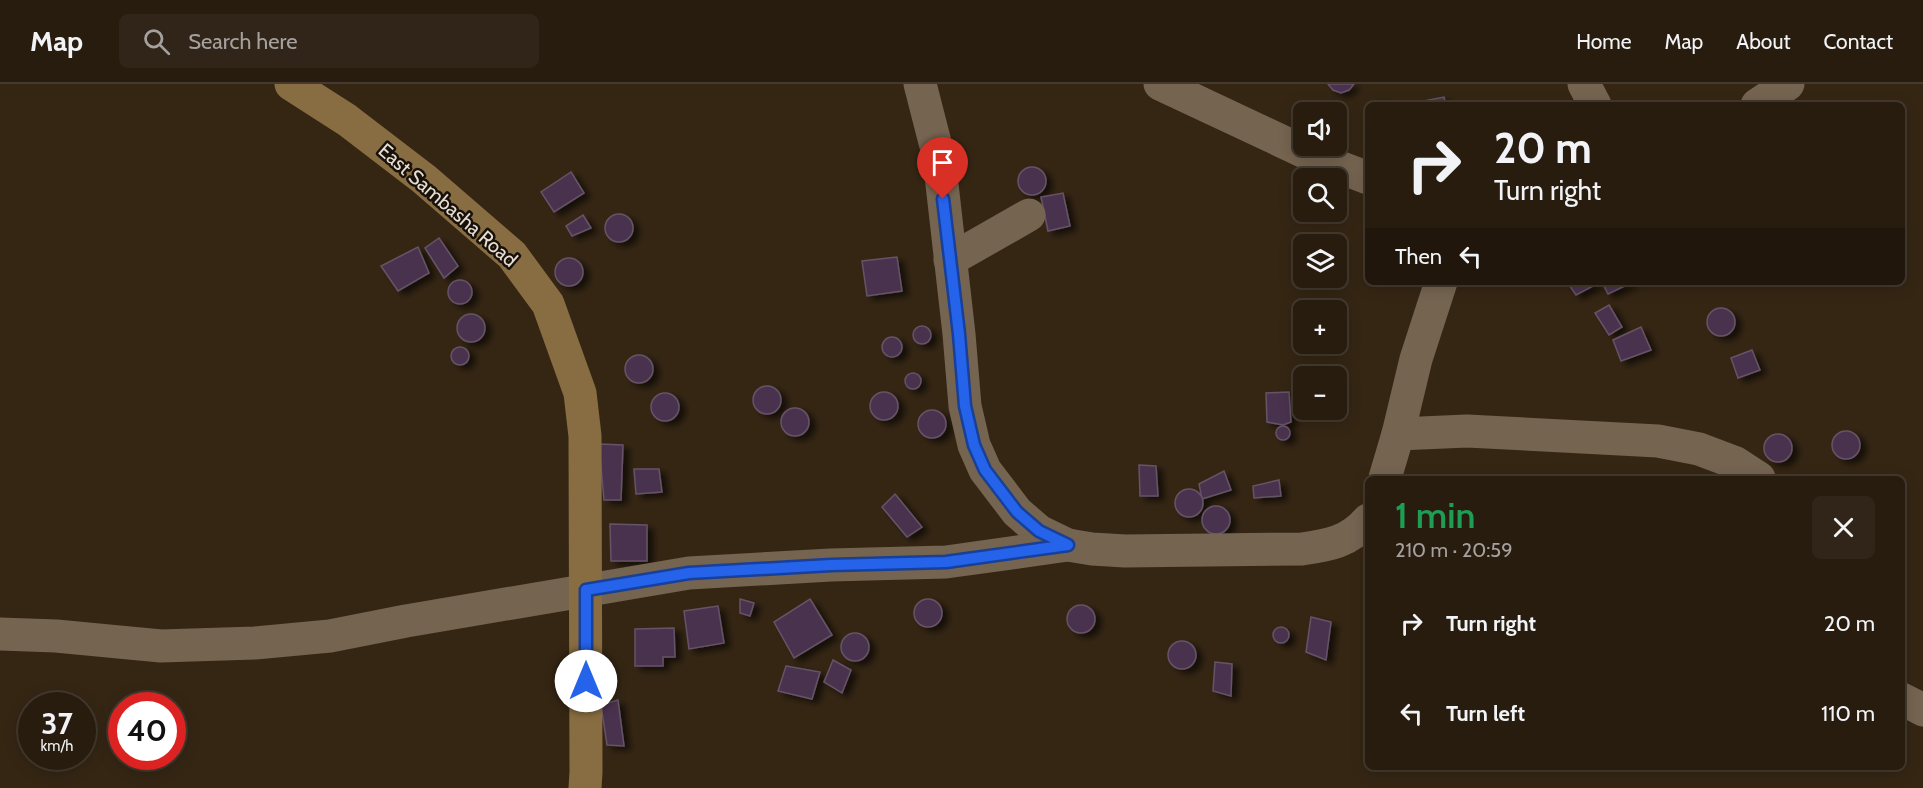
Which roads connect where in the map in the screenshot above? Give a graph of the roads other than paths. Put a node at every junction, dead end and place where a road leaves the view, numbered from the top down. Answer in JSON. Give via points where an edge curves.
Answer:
{"nodes":[{"id":1,"x":291,"y":84,"type":"edge"},
{"id":2,"x":920,"y":84,"type":"edge"},
{"id":3,"x":1160,"y":84,"type":"edge"},
{"id":4,"x":1584,"y":84,"type":"edge"},
{"id":5,"x":1788,"y":84,"type":"edge"},
{"id":6,"x":1593,"y":102,"type":"edge"},
{"id":7,"x":1761,"y":102,"type":"edge"},
{"id":8,"x":1365,"y":177,"type":"edge"},
{"id":9,"x":1029,"y":215,"type":"dead end"},
{"id":10,"x":950,"y":260,"type":"junction"},
{"id":11,"x":1440,"y":285,"type":"edge"},
{"id":12,"x":1398,"y":434,"type":"junction"},
{"id":13,"x":1386,"y":476,"type":"edge"},
{"id":14,"x":1756,"y":476,"type":"edge"},
{"id":15,"x":1365,"y":523,"type":"edge"},
{"id":16,"x":1068,"y":545,"type":"junction"},
{"id":17,"x":586,"y":590,"type":"junction"},
{"id":18,"x":0,"y":634,"type":"edge"},
{"id":19,"x":1905,"y":701,"type":"edge"},
{"id":20,"x":1923,"y":710,"type":"edge"},
{"id":21,"x":585,"y":788,"type":"edge"}],
"edges":[{"from":1,"to":17,"type":"street","name":"East Sambasha Road","via":[[347,120],[433,187],[512,255],[548,304],[581,403],[585,436]]},
{"from":2,"to":10,"type":"street","via":[[939,158]]},
{"from":3,"to":8,"type":"street","via":[[1296,149]]},
{"from":4,"to":6,"type":"street"},
{"from":5,"to":7,"type":"street"},
{"from":9,"to":10,"type":"street"},
{"from":10,"to":16,"type":"street","via":[[965,406],[974,445],[985,470],[1017,512],[1039,531]]},
{"from":11,"to":12,"type":"street","via":[[1416,359]]},
{"from":12,"to":13,"type":"street"},
{"from":12,"to":14,"type":"street","via":[[1467,431],[1658,441],[1700,448]]},
{"from":15,"to":16,"type":"street","via":[[1350,537],[1302,549],[1125,551]]},
{"from":16,"to":17,"type":"street","via":[[946,562],[689,573]]},
{"from":17,"to":18,"type":"street","via":[[330,636],[255,643],[161,646]]},
{"from":17,"to":21,"type":"street","name":"East Sambasha Road"},
{"from":19,"to":20,"type":"street"}]}
